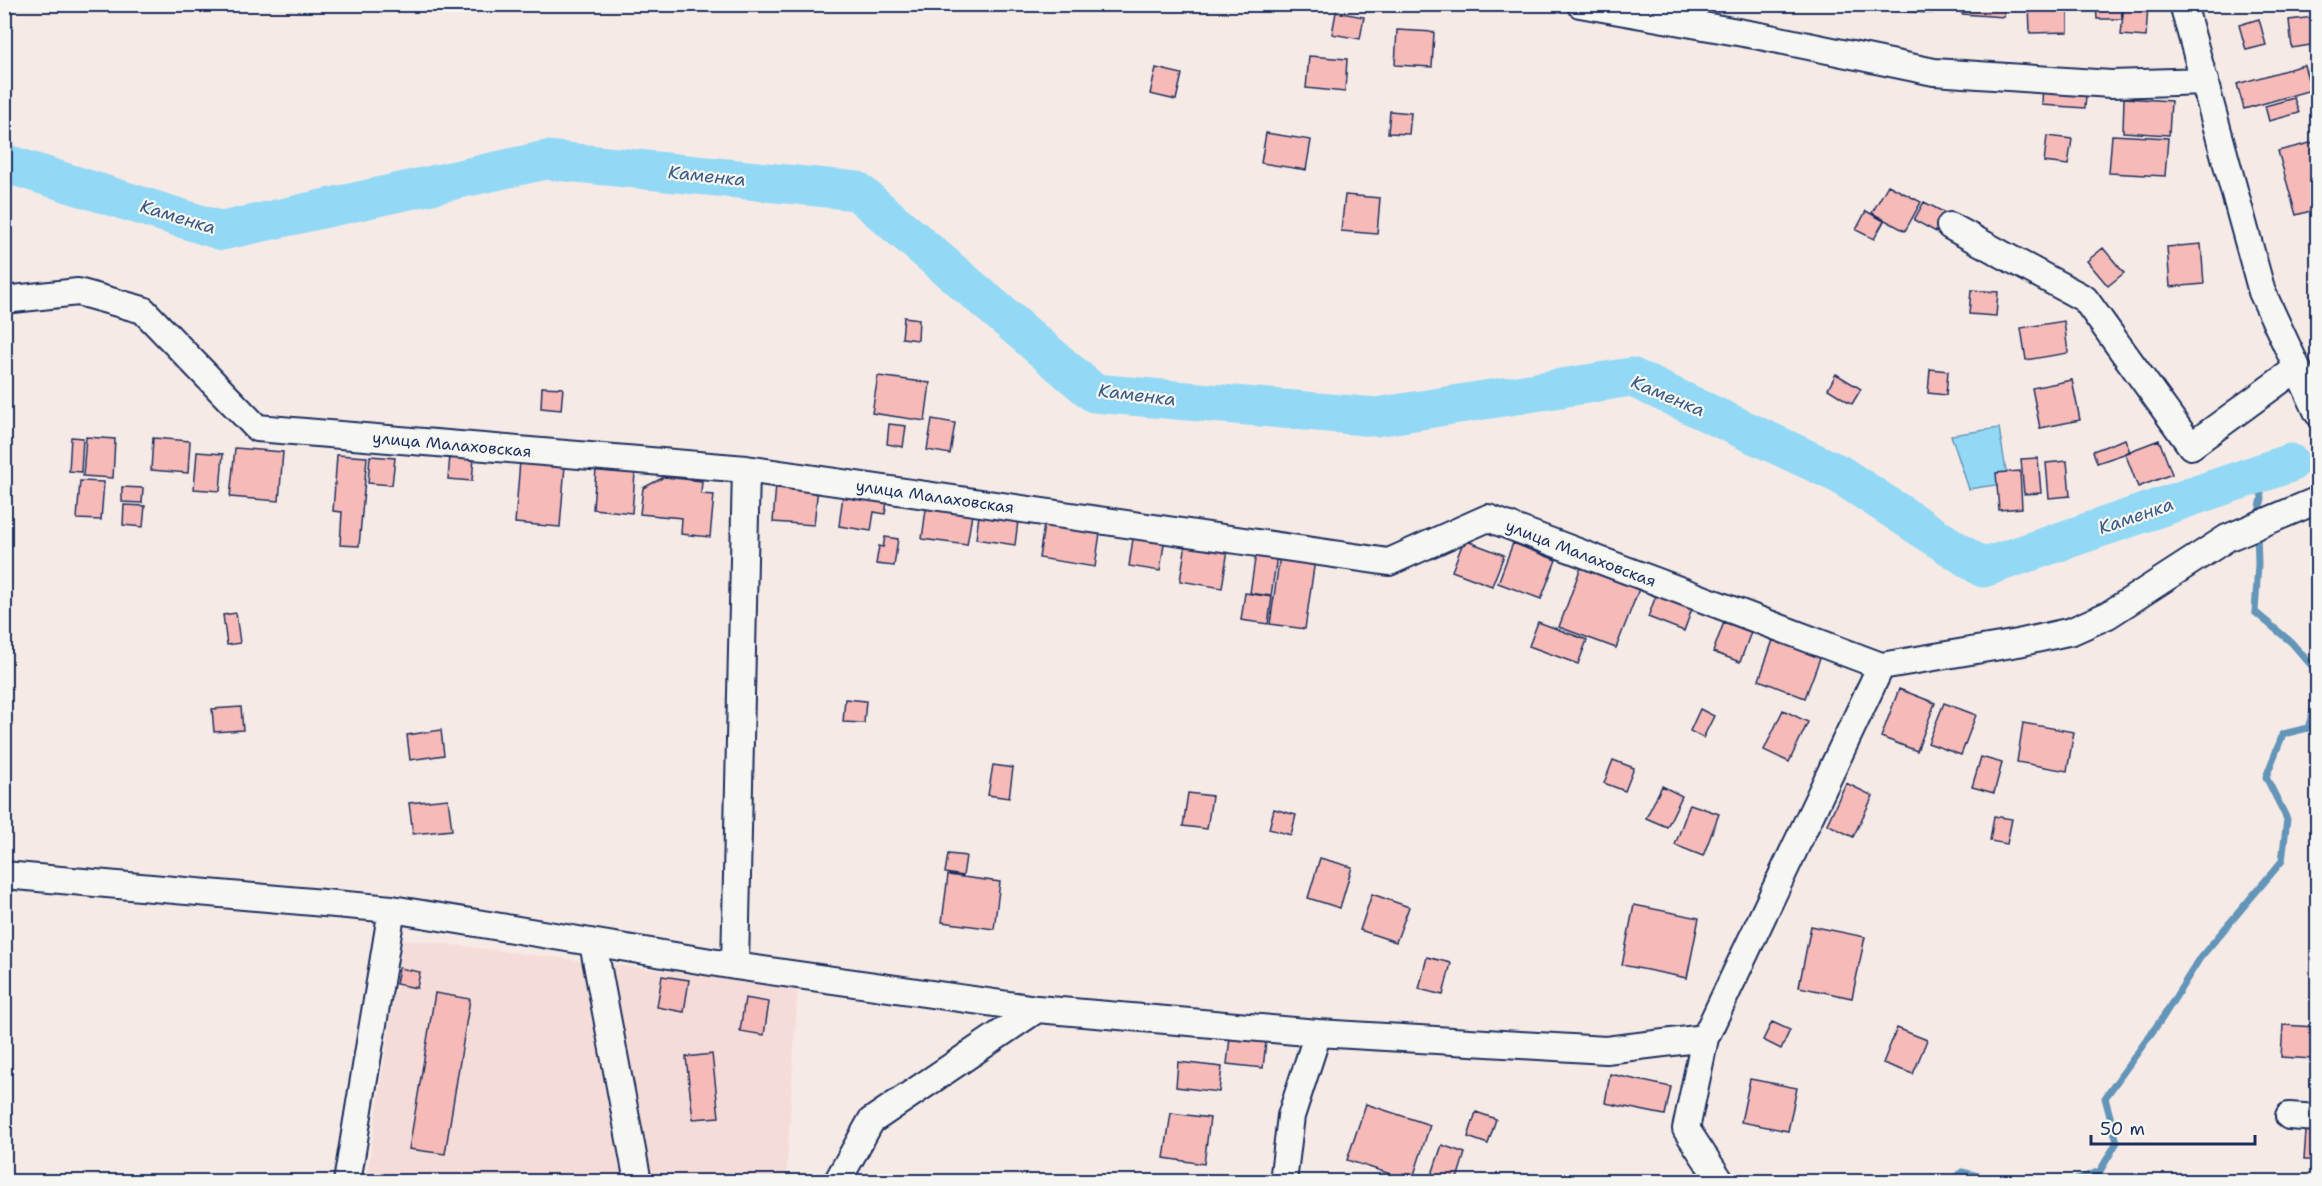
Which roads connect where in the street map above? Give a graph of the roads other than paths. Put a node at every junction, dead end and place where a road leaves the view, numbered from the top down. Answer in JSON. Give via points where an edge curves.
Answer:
{"nodes":[{"id":1,"x":1580,"y":4,"type":"edge"},
{"id":2,"x":2183,"y":4,"type":"edge"},
{"id":3,"x":2205,"y":81,"type":"junction"},
{"id":4,"x":1950,"y":226,"type":"dead end"},
{"id":5,"x":4,"y":300,"type":"edge"},
{"id":6,"x":2296,"y":369,"type":"junction"},
{"id":7,"x":2318,"y":413,"type":"edge"},
{"id":8,"x":746,"y":469,"type":"junction"},
{"id":9,"x":2318,"y":500,"type":"edge"},
{"id":10,"x":1881,"y":666,"type":"junction"},
{"id":11,"x":4,"y":875,"type":"edge"},
{"id":12,"x":392,"y":909,"type":"junction"},
{"id":13,"x":593,"y":943,"type":"junction"},
{"id":14,"x":735,"y":966,"type":"junction"},
{"id":15,"x":1037,"y":1009,"type":"junction"},
{"id":16,"x":1318,"y":1033,"type":"junction"},
{"id":17,"x":1705,"y":1038,"type":"junction"},
{"id":18,"x":2289,"y":1116,"type":"dead end"},
{"id":19,"x":2318,"y":1118,"type":"edge"},
{"id":20,"x":347,"y":1182,"type":"edge"},
{"id":21,"x":638,"y":1182,"type":"edge"},
{"id":22,"x":837,"y":1182,"type":"edge"},
{"id":23,"x":1283,"y":1182,"type":"edge"},
{"id":24,"x":1721,"y":1182,"type":"edge"}],
"edges":[{"from":1,"to":3,"type":"street","via":[[1934,72],[2111,84]]},
{"from":2,"to":3,"type":"street"},
{"from":3,"to":6,"type":"street","via":[[2262,292]]},
{"from":4,"to":6,"type":"street","via":[[2085,299],[2191,446]]},
{"from":5,"to":8,"type":"street","name":"улица Малаховская","via":[[78,292],[143,310],[257,428]]},
{"from":6,"to":7,"type":"street"},
{"from":8,"to":10,"type":"street","name":"улица Малаховская","via":[[1389,562],[1488,518]]},
{"from":8,"to":14,"type":"street"},
{"from":9,"to":10,"type":"street","via":[[2227,538],[2108,615],[2072,631]]},
{"from":10,"to":17,"type":"street"},
{"from":11,"to":12,"type":"street"},
{"from":12,"to":13,"type":"street"},
{"from":12,"to":20,"type":"street"},
{"from":13,"to":14,"type":"street"},
{"from":13,"to":21,"type":"street"},
{"from":14,"to":15,"type":"street"},
{"from":15,"to":16,"type":"street"},
{"from":15,"to":22,"type":"street","via":[[871,1121]]},
{"from":16,"to":17,"type":"street","via":[[1606,1050]]},
{"from":16,"to":23,"type":"street","via":[[1291,1116]]},
{"from":17,"to":24,"type":"street","via":[[1686,1129]]},
{"from":18,"to":19,"type":"street"}]}
